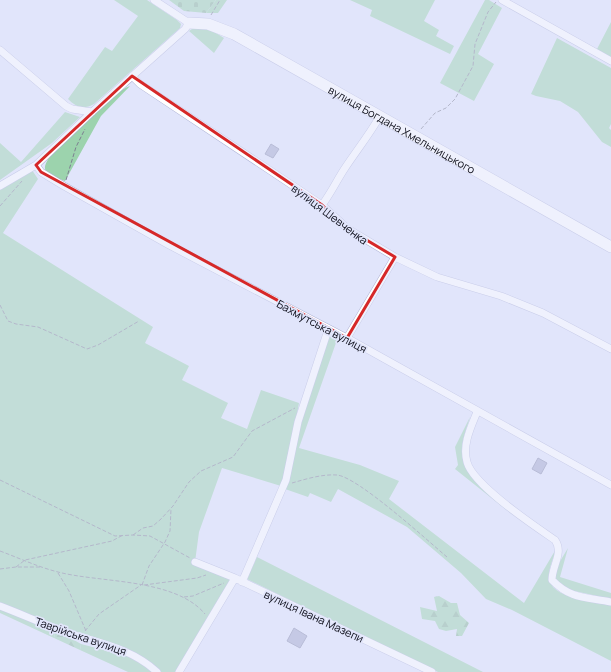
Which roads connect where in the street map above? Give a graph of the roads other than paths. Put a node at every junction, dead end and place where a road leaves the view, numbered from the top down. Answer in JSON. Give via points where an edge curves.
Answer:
{"nodes":[{"id":1,"x":154,"y":0,"type":"edge"},
{"id":2,"x":502,"y":0,"type":"edge"},
{"id":3,"x":189,"y":23,"type":"junction"},
{"id":4,"x":0,"y":50,"type":"edge"},
{"id":5,"x":611,"y":61,"type":"edge"},
{"id":6,"x":132,"y":76,"type":"junction"},
{"id":7,"x":89,"y":114,"type":"junction"},
{"id":8,"x":380,"y":116,"type":"junction"},
{"id":9,"x":36,"y":165,"type":"junction"},
{"id":10,"x":0,"y":186,"type":"edge"},
{"id":11,"x":322,"y":205,"type":"junction"},
{"id":12,"x":611,"y":247,"type":"edge"},
{"id":13,"x":394,"y":257,"type":"junction"},
{"id":14,"x":328,"y":330,"type":"junction"},
{"id":15,"x":347,"y":338,"type":"junction"},
{"id":16,"x":611,"y":349,"type":"edge"},
{"id":17,"x":477,"y":412,"type":"junction"},
{"id":18,"x":611,"y":485,"type":"edge"},
{"id":19,"x":195,"y":562,"type":"road end"},
{"id":20,"x":239,"y":580,"type":"junction"},
{"id":21,"x":611,"y":602,"type":"edge"},
{"id":22,"x":0,"y":606,"type":"edge"},
{"id":23,"x":157,"y":672,"type":"edge"},
{"id":24,"x":179,"y":672,"type":"edge"},
{"id":25,"x":432,"y":672,"type":"edge"}],
"edges":[{"from":1,"to":3,"type":"street"},
{"from":2,"to":5,"type":"street"},
{"from":3,"to":6,"type":"street"},
{"from":3,"to":8,"type":"street","name":"вулиця Богдана Хмельницького","via":[[208,24],[234,34]]},
{"from":4,"to":7,"type":"street","via":[[66,106]]},
{"from":6,"to":7,"type":"street"},
{"from":6,"to":11,"type":"street","name":"вулиця Шевченка","via":[[140,84]]},
{"from":7,"to":9,"type":"street"},
{"from":8,"to":11,"type":"street"},
{"from":8,"to":12,"type":"street","name":"вулиця Богдана Хмельницького"},
{"from":9,"to":10,"type":"street"},
{"from":9,"to":14,"type":"street","name":"Бахмутська вулиця","via":[[41,172],[64,186]]},
{"from":11,"to":13,"type":"street","name":"вулиця Шевченка","via":[[348,229]]},
{"from":13,"to":15,"type":"street"},
{"from":13,"to":16,"type":"street","name":"вулиця Шевченка","via":[[436,277],[544,312]]},
{"from":14,"to":15,"type":"street","name":"Бахмутська вулиця"},
{"from":14,"to":20,"type":"street","via":[[304,402],[284,485]]},
{"from":15,"to":17,"type":"street","name":"Бахмутська вулиця"},
{"from":17,"to":18,"type":"street","name":"Бахмутська вулиця"},
{"from":17,"to":21,"type":"street","via":[[466,448],[469,468],[498,497],[559,546],[552,573],[552,580],[559,587],[565,592]]},
{"from":19,"to":20,"type":"street","name":"вулиця Івана Мазепи"},
{"from":20,"to":24,"type":"street"},
{"from":20,"to":25,"type":"street","name":"вулиця Івана Мазепи"},
{"from":22,"to":23,"type":"street","name":"Таврійська вулиця","via":[[84,634],[92,640],[128,652],[144,660]]}]}
